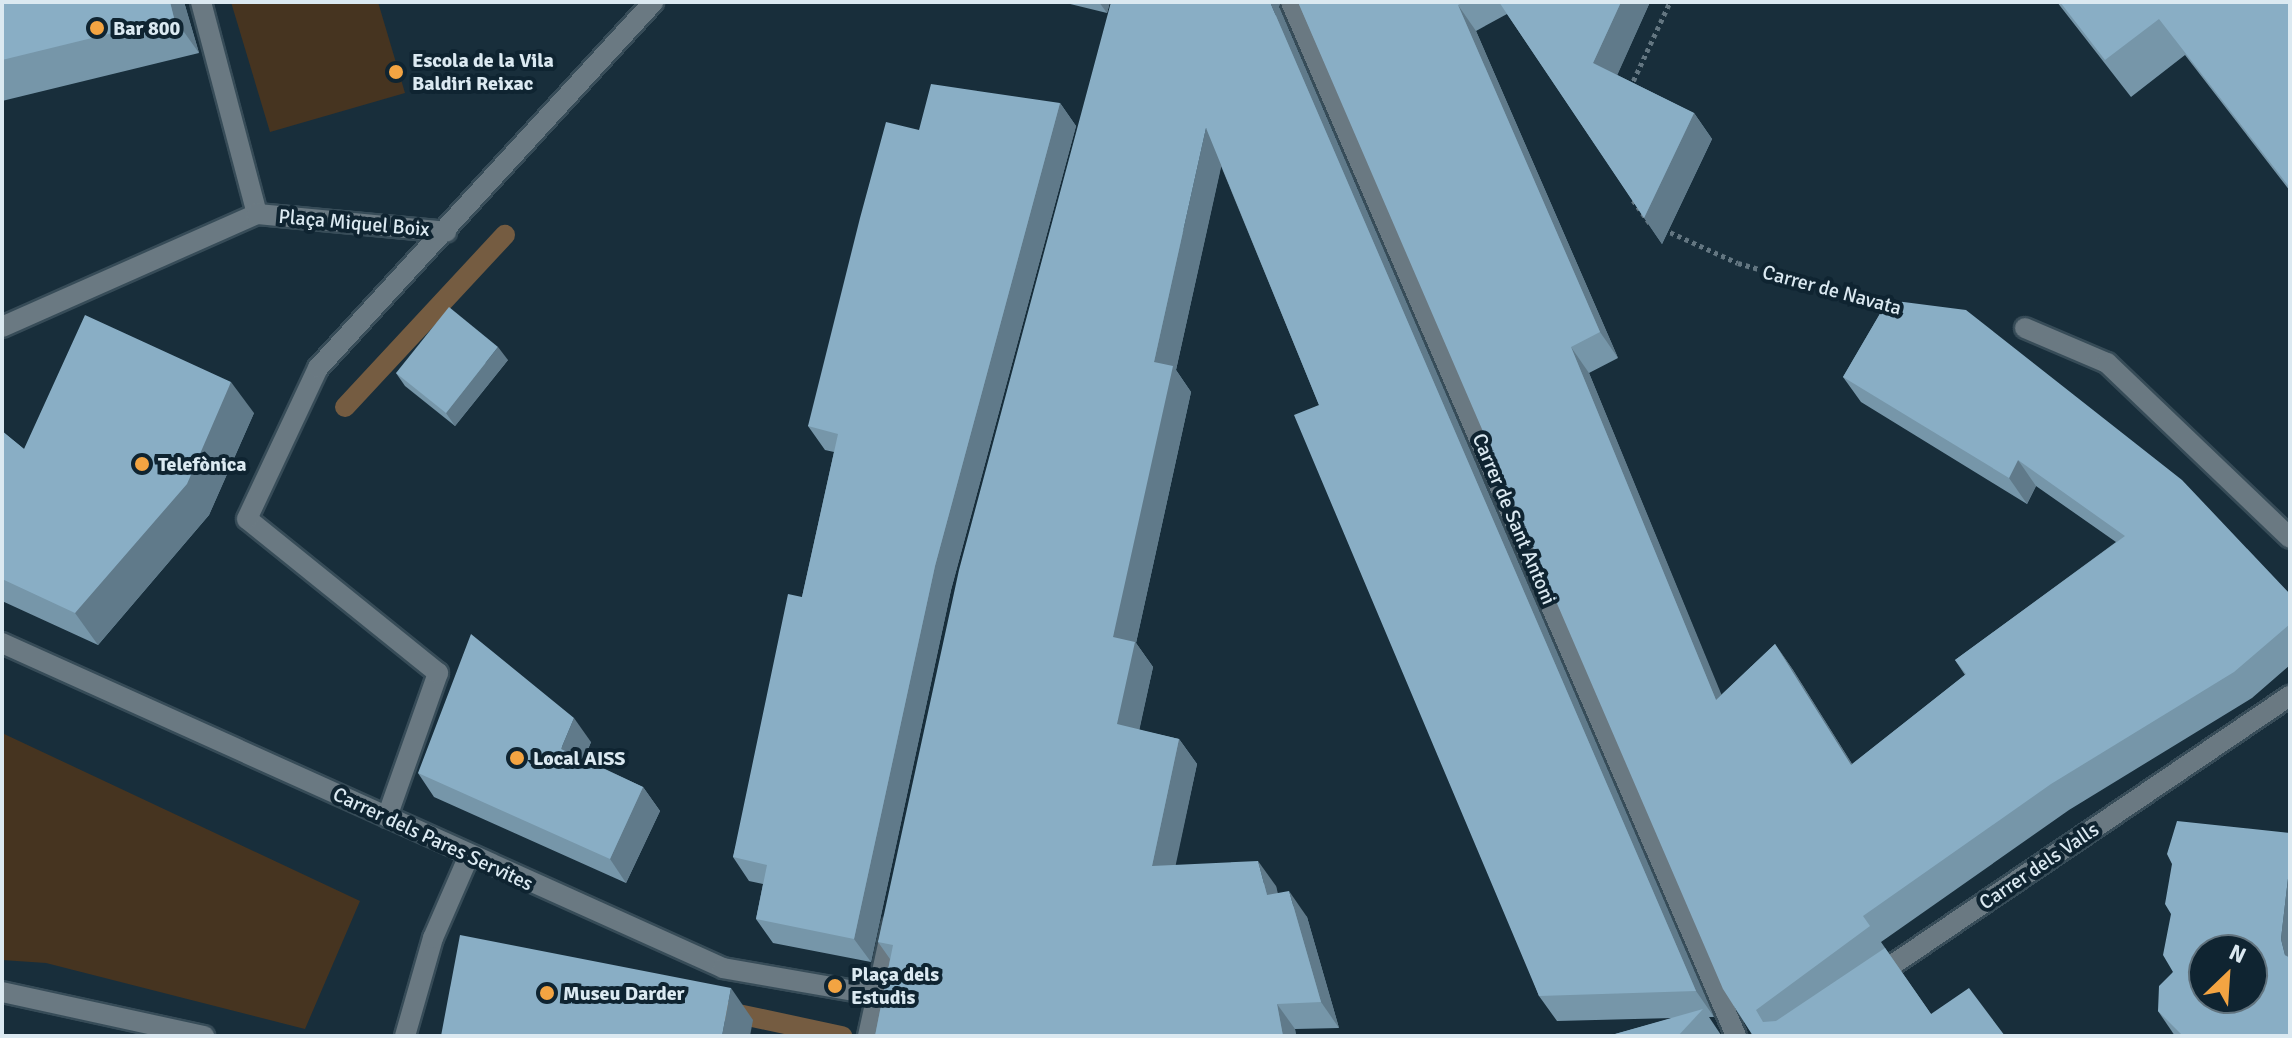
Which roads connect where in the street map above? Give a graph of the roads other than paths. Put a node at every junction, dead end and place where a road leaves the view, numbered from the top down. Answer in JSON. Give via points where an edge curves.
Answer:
{"nodes":[{"id":1,"x":201,"y":2,"type":"edge"},
{"id":2,"x":653,"y":2,"type":"edge"},
{"id":3,"x":1291,"y":2,"type":"edge"},
{"id":4,"x":257,"y":214,"type":"junction"},
{"id":5,"x":446,"y":232,"type":"junction"},
{"id":6,"x":2,"y":327,"type":"edge"},
{"id":7,"x":2025,"y":328,"type":"dead end"},
{"id":8,"x":2290,"y":538,"type":"edge"},
{"id":9,"x":2,"y":643,"type":"edge"},
{"id":10,"x":2290,"y":696,"type":"edge"},
{"id":11,"x":387,"y":817,"type":"junction"},
{"id":12,"x":468,"y":858,"type":"junction"},
{"id":13,"x":897,"y":902,"type":"edge"},
{"id":14,"x":1854,"y":991,"type":"edge"},
{"id":15,"x":2,"y":992,"type":"edge"},
{"id":16,"x":877,"y":995,"type":"junction"},
{"id":17,"x":204,"y":1036,"type":"edge"},
{"id":18,"x":405,"y":1036,"type":"edge"},
{"id":19,"x":868,"y":1036,"type":"edge"},
{"id":20,"x":1736,"y":1036,"type":"edge"}],
"edges":[{"from":1,"to":4,"type":"street"},
{"from":2,"to":5,"type":"street"},
{"from":3,"to":20,"type":"street","name":"Carrer de Sant Antoni"},
{"from":4,"to":5,"type":"street","name":"Plaça Miquel Boix"},
{"from":4,"to":6,"type":"street","name":"Plaça Miquel Boix"},
{"from":5,"to":11,"type":"street","name":"Plaça Miquel Boix","via":[[318,368],[247,519],[438,673]]},
{"from":7,"to":8,"type":"street","via":[[2107,363]]},
{"from":9,"to":11,"type":"street","name":"Carrer dels Pares Servites"},
{"from":10,"to":14,"type":"street","name":"Carrer dels Valls"},
{"from":11,"to":12,"type":"street","name":"Carrer dels Pares Servites"},
{"from":12,"to":16,"type":"street","name":"Carrer dels Pares Servites","via":[[723,968]]},
{"from":12,"to":18,"type":"street","via":[[433,938]]},
{"from":13,"to":16,"type":"street"},
{"from":15,"to":17,"type":"street"},
{"from":16,"to":19,"type":"street"}]}
